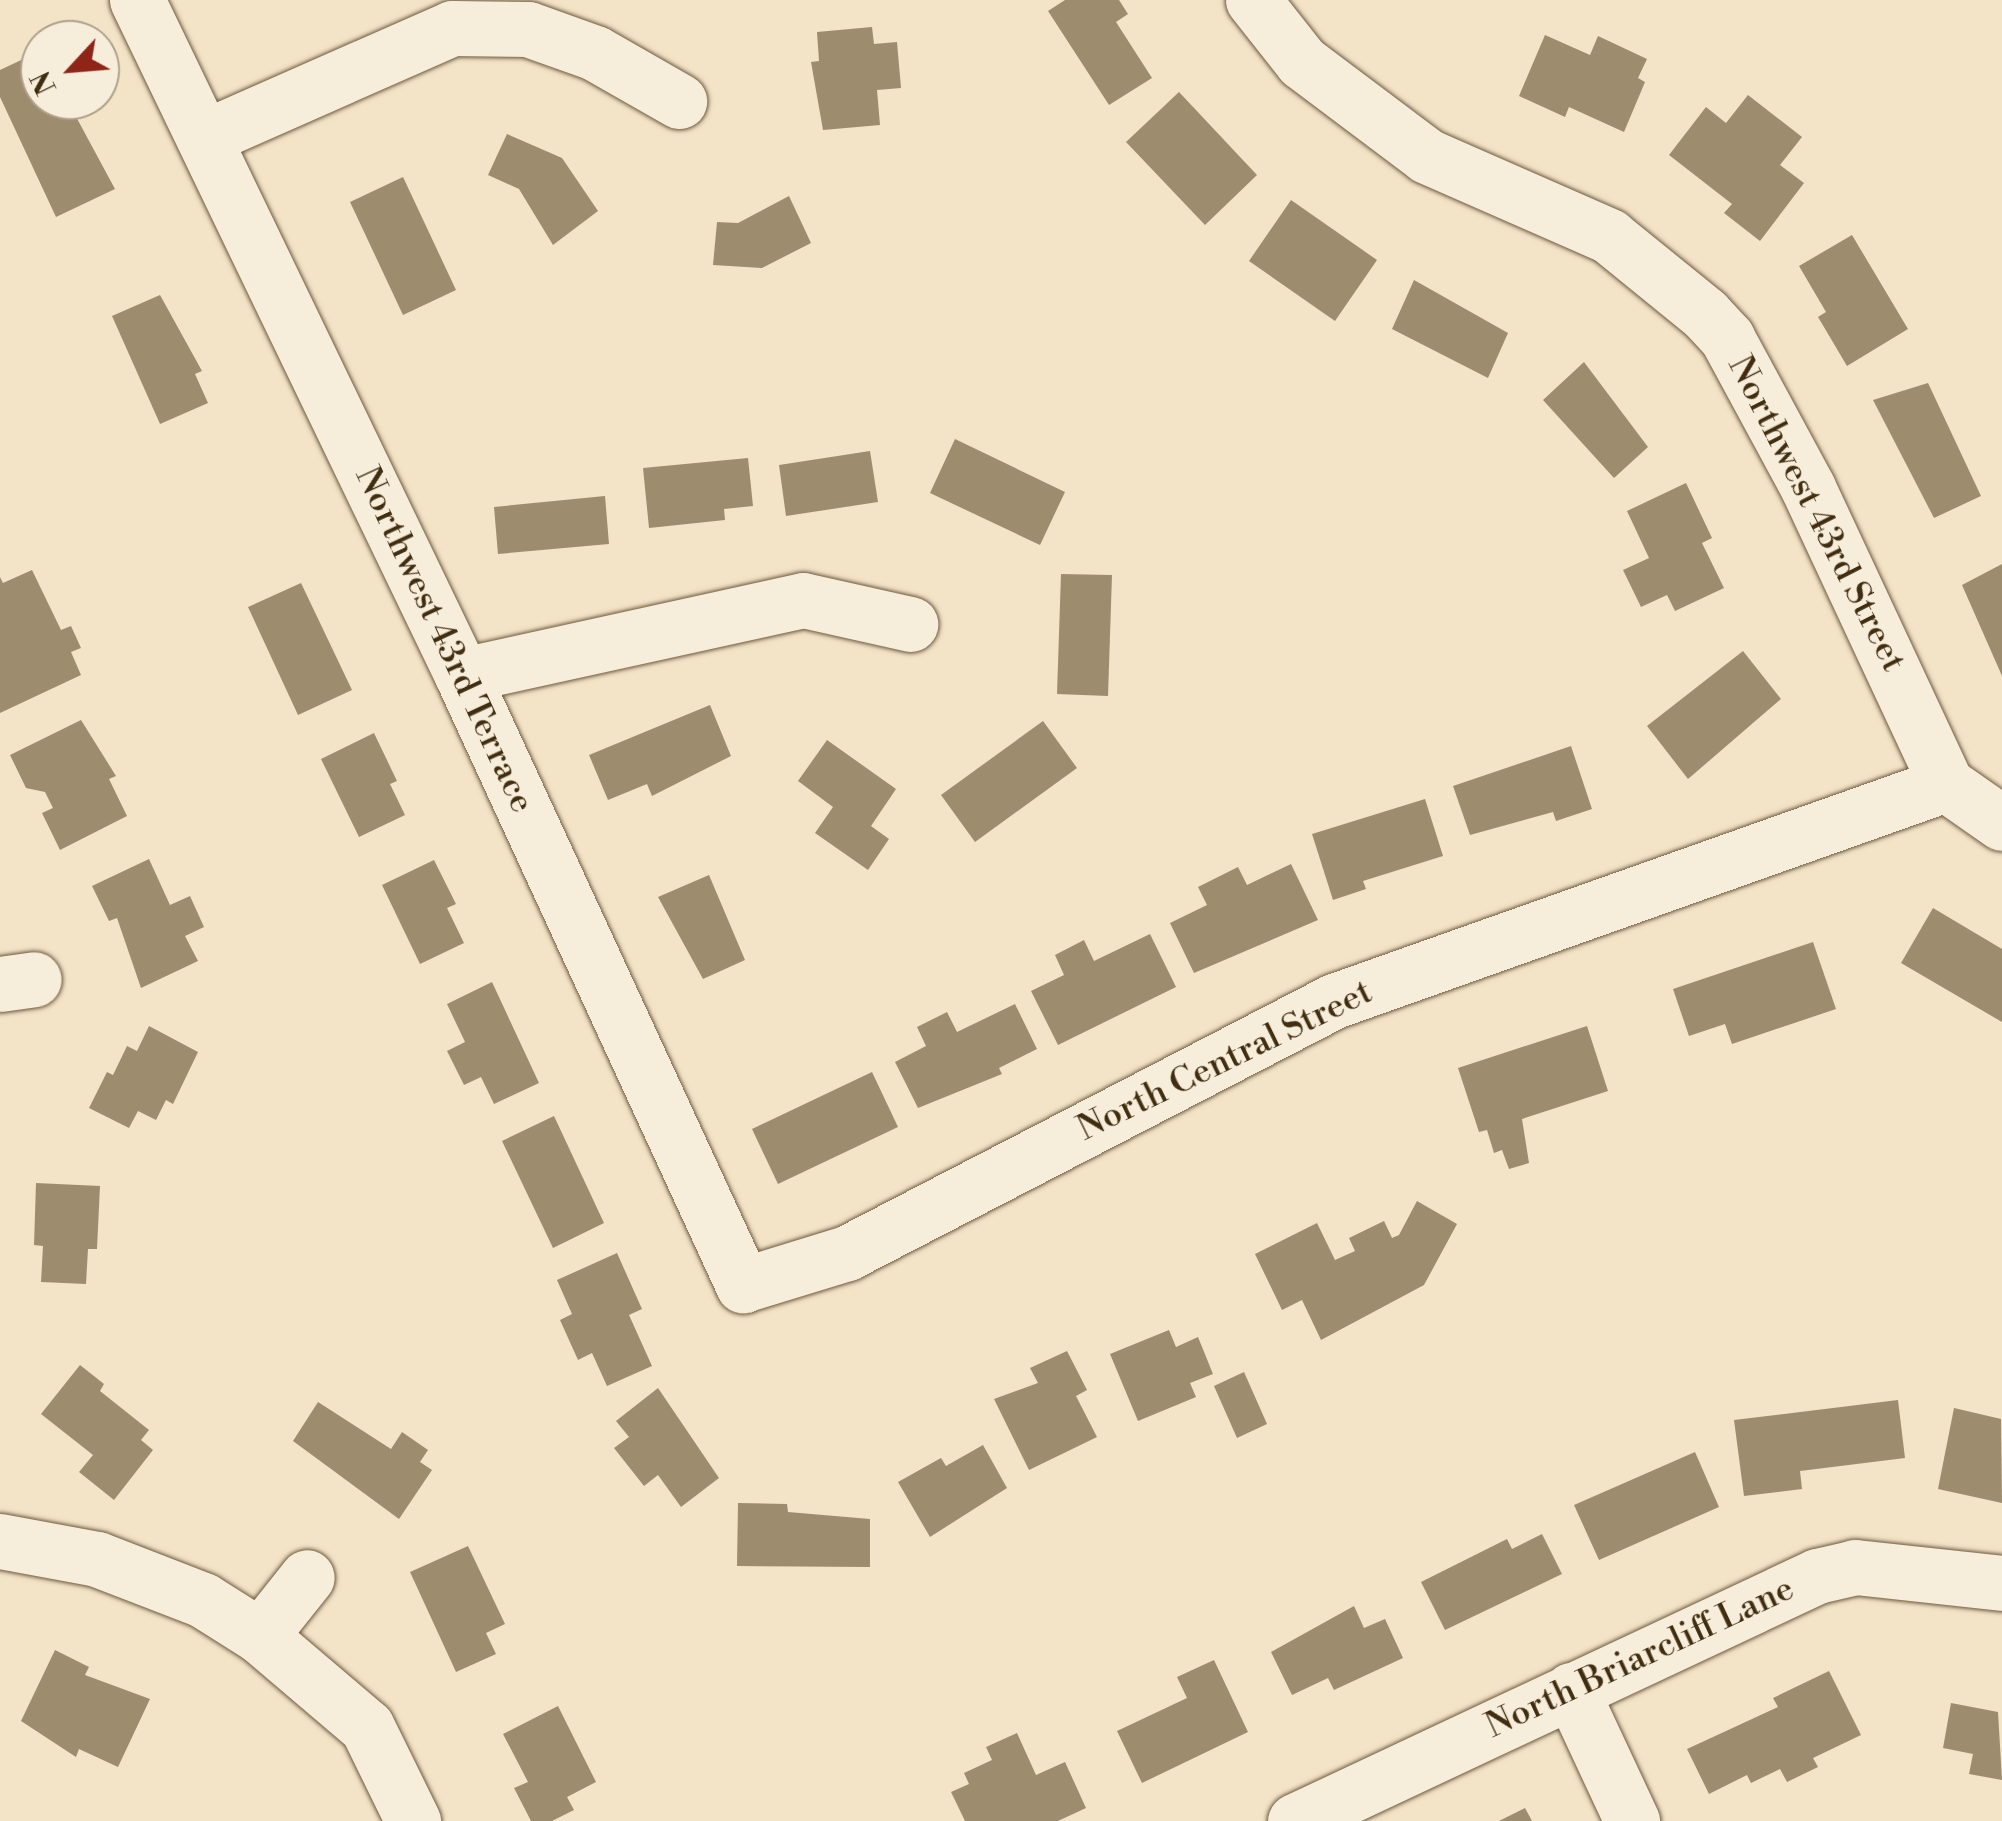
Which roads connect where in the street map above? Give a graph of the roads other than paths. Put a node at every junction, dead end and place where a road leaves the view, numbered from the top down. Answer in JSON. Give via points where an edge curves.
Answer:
{"nodes":[{"id":1,"x":138,"y":0,"type":"edge"},
{"id":2,"x":1253,"y":0,"type":"edge"},
{"id":3,"x":678,"y":101,"type":"dead end"},
{"id":4,"x":205,"y":138,"type":"junction"},
{"id":5,"x":910,"y":624,"type":"dead end"},
{"id":6,"x":462,"y":675,"type":"junction"},
{"id":7,"x":1946,"y":784,"type":"junction"},
{"id":8,"x":2002,"y":822,"type":"edge"},
{"id":9,"x":743,"y":1285,"type":"joint"},
{"id":10,"x":0,"y":1542,"type":"edge"},
{"id":11,"x":306,"y":1577,"type":"dead end"},
{"id":12,"x":2002,"y":1583,"type":"edge"},
{"id":13,"x":260,"y":1636,"type":"junction"},
{"id":14,"x":1570,"y":1690,"type":"junction"},
{"id":15,"x":413,"y":1821,"type":"edge"},
{"id":16,"x":1295,"y":1821,"type":"edge"},
{"id":17,"x":1632,"y":1821,"type":"edge"}],
"edges":[{"from":1,"to":4,"type":"street","name":"Northwest 43rd Terrace"},
{"from":2,"to":7,"type":"street","name":"Northwest 43rd Street","via":[[1302,62],[1427,156],[1609,236],[1727,338],[1808,488]]},
{"from":3,"to":4,"type":"street","via":[[596,53],[528,29],[452,28]]},
{"from":4,"to":6,"type":"street","name":"Northwest 43rd Terrace"},
{"from":5,"to":6,"type":"street","via":[[803,600]]},
{"from":6,"to":9,"type":"street","name":"Northwest 43rd Terrace"},
{"from":7,"to":8,"type":"street"},
{"from":7,"to":9,"type":"street","name":"North Central Street","via":[[1334,1001],[847,1253]]},
{"from":10,"to":13,"type":"street","via":[[97,1559],[203,1600]]},
{"from":11,"to":13,"type":"street"},
{"from":12,"to":14,"type":"street","name":"North Briarcliff Lane","via":[[1855,1567],[1817,1576]]},
{"from":13,"to":15,"type":"street","via":[[366,1728]]},
{"from":14,"to":16,"type":"street","name":"North Briarcliff Lane"},
{"from":14,"to":17,"type":"street"}]}
